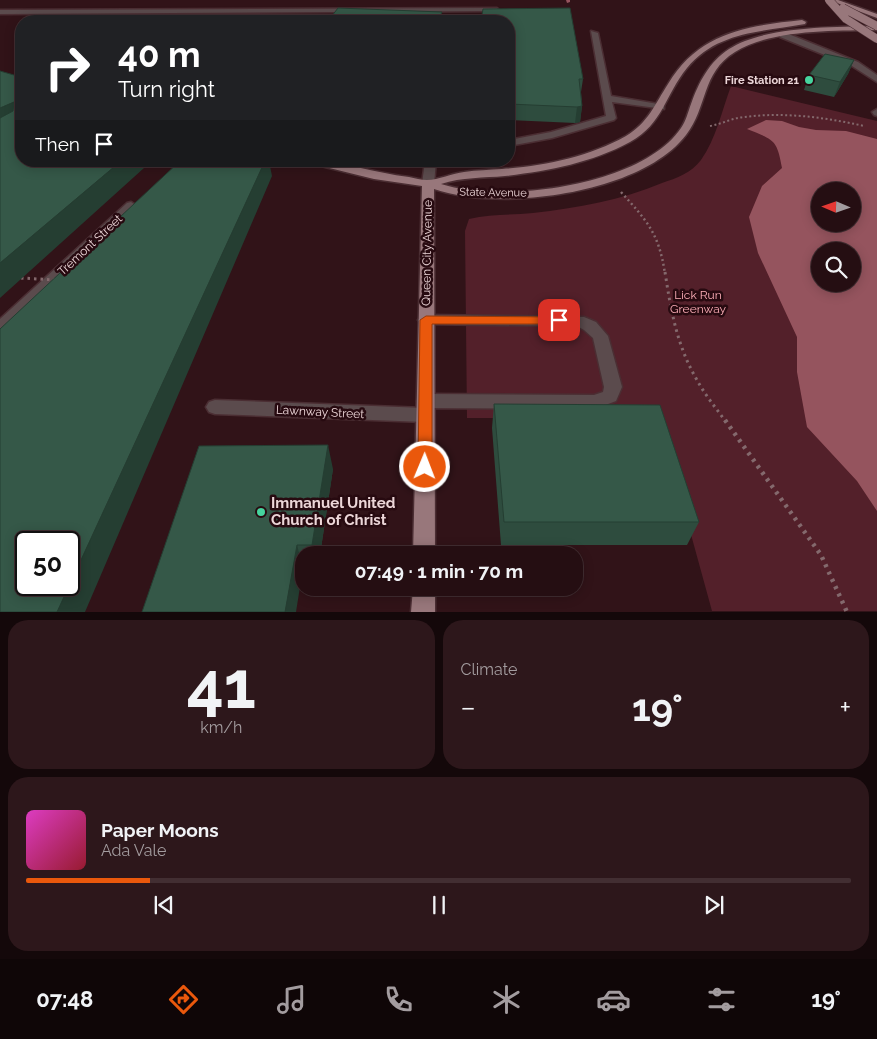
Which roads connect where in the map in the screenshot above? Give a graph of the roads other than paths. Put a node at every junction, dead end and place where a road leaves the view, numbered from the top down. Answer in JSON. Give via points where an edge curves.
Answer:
{"nodes":[{"id":1,"x":830,"y":0,"type":"edge"},
{"id":2,"x":495,"y":10,"type":"edge"},
{"id":3,"x":0,"y":12,"type":"edge"},
{"id":4,"x":877,"y":17,"type":"edge"},
{"id":5,"x":838,"y":20,"type":"dead end"},
{"id":6,"x":813,"y":21,"type":"dead end"},
{"id":7,"x":877,"y":26,"type":"edge"},
{"id":8,"x":594,"y":33,"type":"dead end"},
{"id":9,"x":783,"y":35,"type":"junction"},
{"id":10,"x":877,"y":38,"type":"edge"},
{"id":11,"x":877,"y":79,"type":"edge"},
{"id":12,"x":608,"y":98,"type":"junction"},
{"id":13,"x":661,"y":107,"type":"junction"},
{"id":14,"x":515,"y":142,"type":"edge"},
{"id":15,"x":339,"y":167,"type":"edge"},
{"id":16,"x":430,"y":167,"type":"edge"},
{"id":17,"x":428,"y":184,"type":"junction"},
{"id":18,"x":144,"y":195,"type":"edge"},
{"id":19,"x":426,"y":320,"type":"junction"},
{"id":20,"x":0,"y":328,"type":"edge"},
{"id":21,"x":214,"y":407,"type":"dead end"},
{"id":22,"x":426,"y":408,"type":"junction"},
{"id":23,"x":424,"y":546,"type":"edge"},
{"id":24,"x":424,"y":596,"type":"edge"},
{"id":25,"x":423,"y":612,"type":"edge"}],
"edges":[{"from":1,"to":4,"type":"main road"},
{"from":1,"to":7,"type":"main road","bridge":true},
{"from":1,"to":10,"type":"main road","bridge":true,"via":[[851,23]]},
{"from":2,"to":3,"type":"street"},
{"from":4,"to":5,"type":"main road"},
{"from":6,"to":13,"type":"main road","name":"State Avenue","via":[[759,28],[727,36],[705,46],[680,69]]},
{"from":7,"to":9,"type":"main road","name":"State Avenue"},
{"from":8,"to":12,"type":"street"},
{"from":9,"to":11,"type":"street","via":[[855,64]]},
{"from":9,"to":17,"type":"main road","name":"State Avenue","via":[[744,45],[720,58],[706,78],[681,134],[642,166],[600,182],[517,194],[458,193]]},
{"from":12,"to":13,"type":"street"},
{"from":12,"to":14,"type":"street","via":[[611,118]]},
{"from":13,"to":17,"type":"main road","name":"State Avenue","via":[[651,123],[640,132],[579,159],[509,172],[458,176]]},
{"from":15,"to":17,"type":"main road"},
{"from":16,"to":17,"type":"street","name":"Queen City Avenue"},
{"from":17,"to":19,"type":"main road","name":"Queen City Avenue"},
{"from":18,"to":20,"type":"street","name":"Tremont Street"},
{"from":19,"to":22,"type":"main road","name":"Queen City Avenue"},
{"from":19,"to":22,"type":"street","name":"Lawnway Street","via":[[579,320],[600,336],[613,387],[610,396],[595,402]]},
{"from":21,"to":22,"type":"street","name":"Lawnway Street"},
{"from":22,"to":23,"type":"main road","name":"Queen City Avenue"},
{"from":24,"to":25,"type":"main road"}]}
